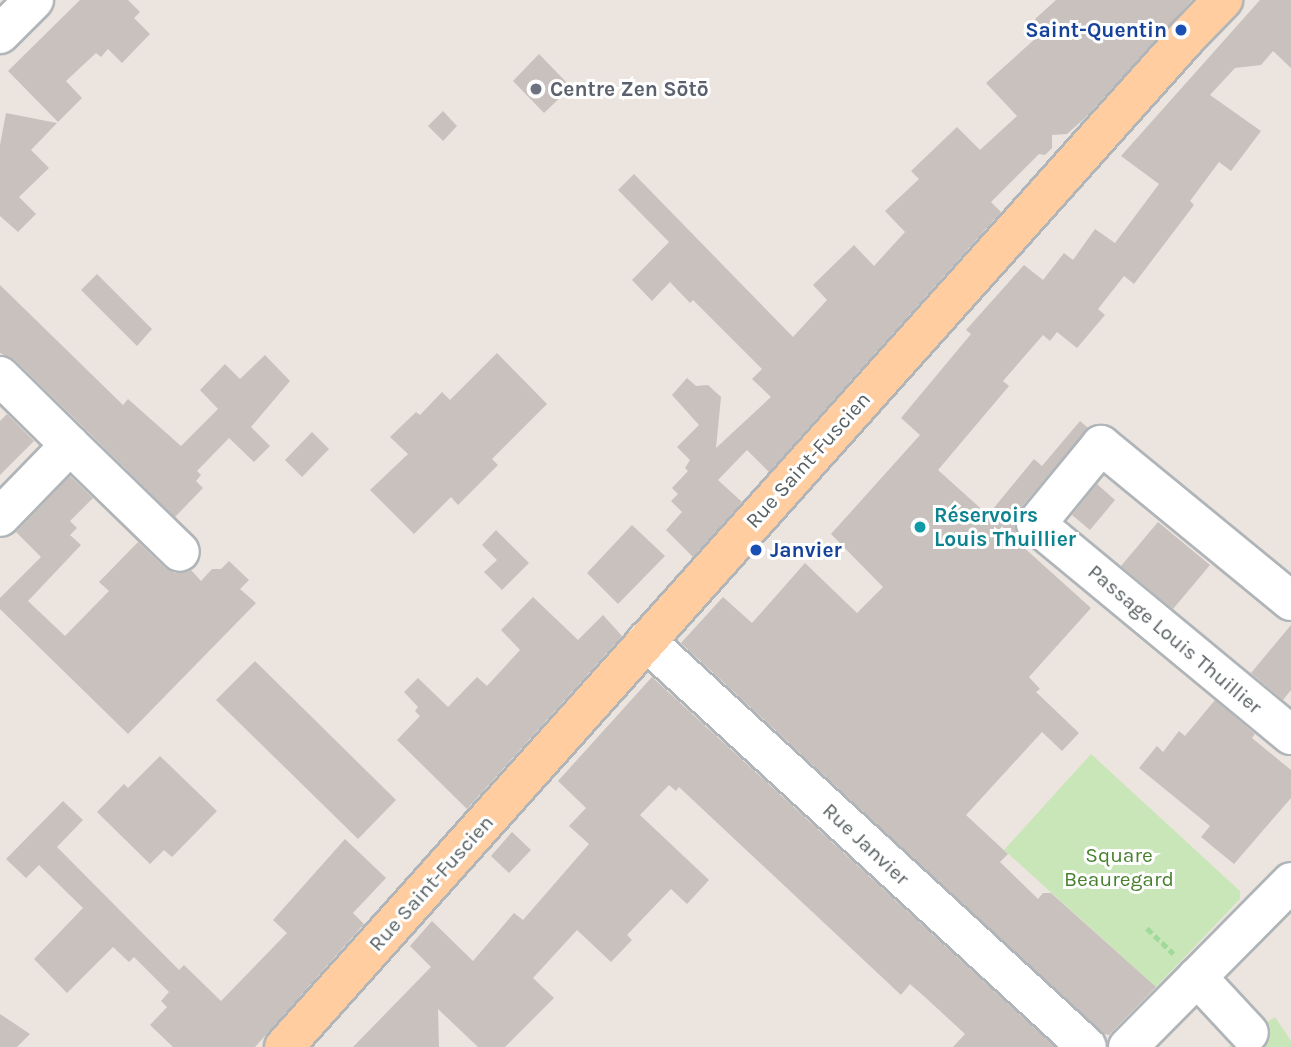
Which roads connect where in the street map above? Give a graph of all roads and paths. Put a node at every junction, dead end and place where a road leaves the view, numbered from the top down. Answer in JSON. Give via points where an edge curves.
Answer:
{"nodes":[{"id":1,"x":34,"y":0,"type":"edge"},
{"id":2,"x":1223,"y":0,"type":"edge"},
{"id":3,"x":0,"y":34,"type":"edge"},
{"id":4,"x":0,"y":376,"type":"edge"},
{"id":5,"x":71,"y":444,"type":"junction"},
{"id":6,"x":0,"y":517,"type":"edge"},
{"id":7,"x":180,"y":552,"type":"dead end"},
{"id":8,"x":1291,"y":601,"type":"edge"},
{"id":9,"x":646,"y":641,"type":"junction"},
{"id":10,"x":1291,"y":736,"type":"edge"},
{"id":11,"x":1291,"y":882,"type":"edge"},
{"id":12,"x":1197,"y":977,"type":"junction"},
{"id":13,"x":1249,"y":1033,"type":"dead end"},
{"id":14,"x":284,"y":1047,"type":"edge"},
{"id":15,"x":1087,"y":1047,"type":"edge"},
{"id":16,"x":1128,"y":1047,"type":"edge"}],
"edges":[{"from":1,"to":3,"type":"street"},
{"from":2,"to":9,"type":"main road","name":"Rue Saint-Fuscien"},
{"from":4,"to":5,"type":"street"},
{"from":5,"to":6,"type":"street"},
{"from":5,"to":7,"type":"street"},
{"from":8,"to":10,"type":"street","name":"Passage Louis Thuillier","via":[[1101,445],[1036,524]]},
{"from":9,"to":14,"type":"main road","name":"Rue Saint-Fuscien"},
{"from":9,"to":15,"type":"street","name":"Rue Janvier"},
{"from":11,"to":12,"type":"street"},
{"from":12,"to":13,"type":"street"},
{"from":12,"to":16,"type":"street"}]}
